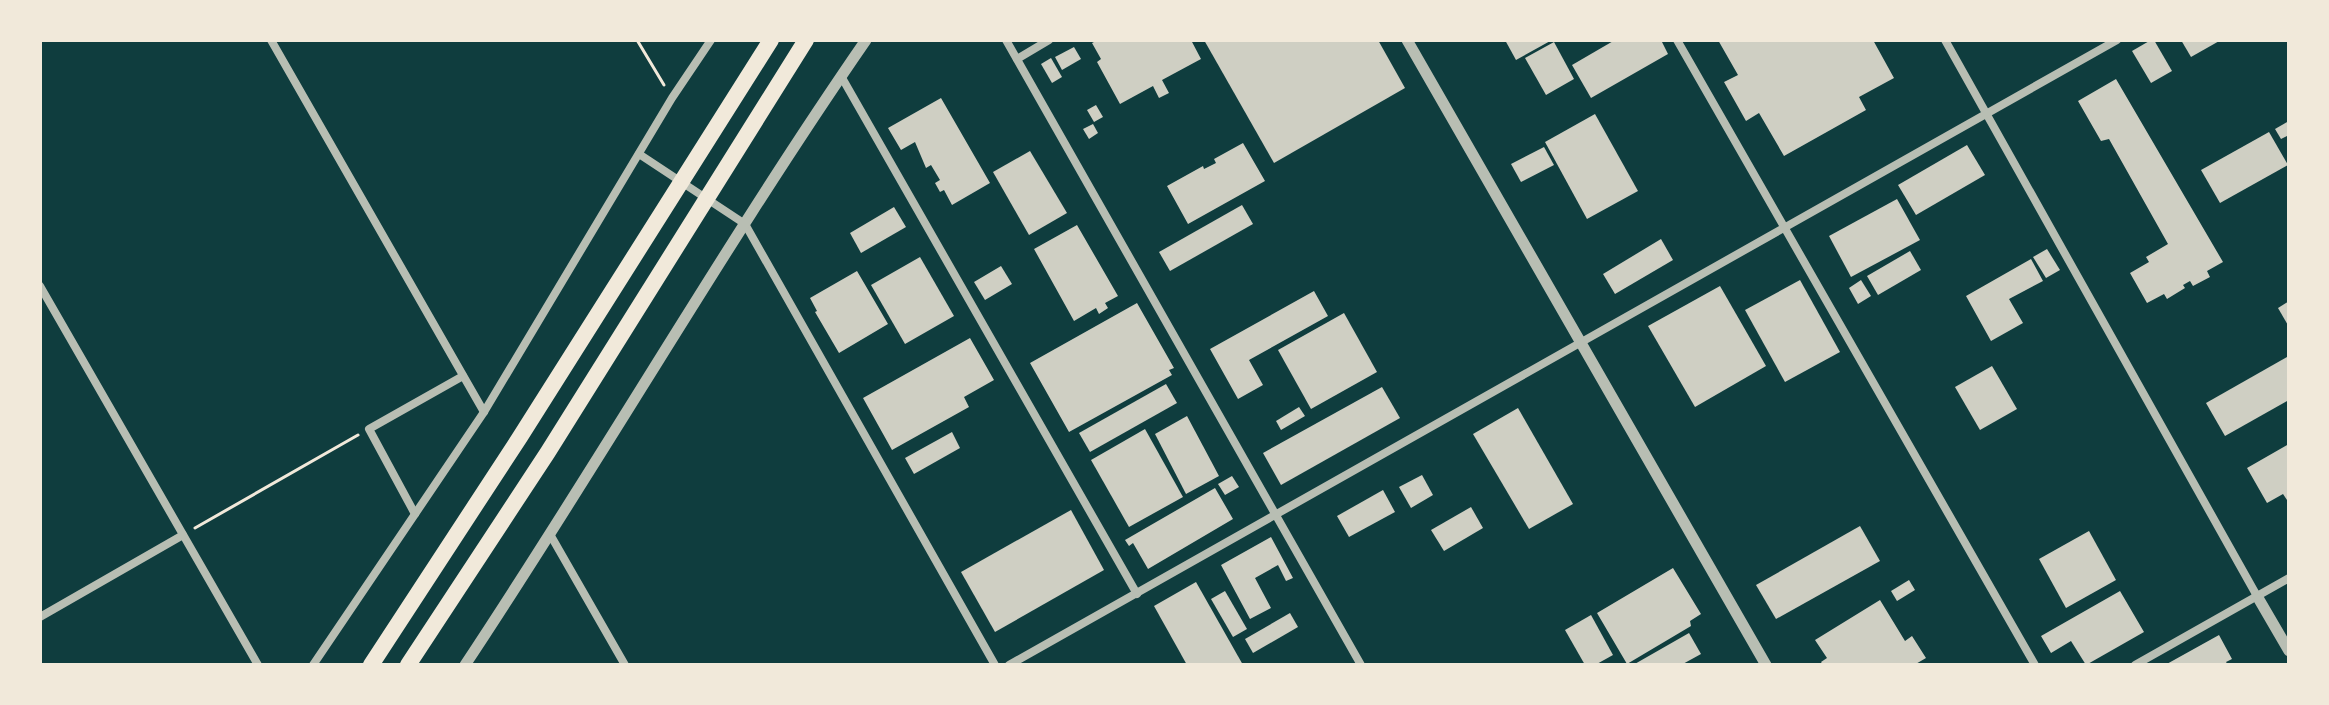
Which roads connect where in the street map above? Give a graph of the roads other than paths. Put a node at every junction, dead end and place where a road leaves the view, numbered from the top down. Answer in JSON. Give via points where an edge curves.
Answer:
{"nodes":[{"id":1,"x":271,"y":40,"type":"edge"},
{"id":2,"x":711,"y":40,"type":"edge"},
{"id":3,"x":771,"y":40,"type":"edge"},
{"id":4,"x":806,"y":40,"type":"edge"},
{"id":5,"x":866,"y":40,"type":"edge"},
{"id":6,"x":1006,"y":40,"type":"edge"},
{"id":7,"x":1049,"y":40,"type":"edge"},
{"id":8,"x":1407,"y":40,"type":"edge"},
{"id":9,"x":1677,"y":40,"type":"edge"},
{"id":10,"x":1945,"y":40,"type":"edge"},
{"id":11,"x":2117,"y":40,"type":"edge"},
{"id":12,"x":1017,"y":59,"type":"junction"},
{"id":13,"x":841,"y":76,"type":"junction"},
{"id":14,"x":1987,"y":114,"type":"junction"},
{"id":15,"x":639,"y":154,"type":"junction"},
{"id":16,"x":745,"y":224,"type":"junction"},
{"id":17,"x":1784,"y":228,"type":"junction"},
{"id":18,"x":40,"y":286,"type":"edge"},
{"id":19,"x":1583,"y":342,"type":"junction"},
{"id":20,"x":463,"y":376,"type":"junction"},
{"id":21,"x":484,"y":412,"type":"junction"},
{"id":22,"x":415,"y":514,"type":"junction"},
{"id":23,"x":1276,"y":516,"type":"junction"},
{"id":24,"x":183,"y":535,"type":"junction"},
{"id":25,"x":551,"y":536,"type":"junction"},
{"id":26,"x":2289,"y":578,"type":"edge"},
{"id":27,"x":1137,"y":594,"type":"junction"},
{"id":28,"x":2257,"y":596,"type":"junction"},
{"id":29,"x":40,"y":617,"type":"edge"},
{"id":30,"x":2289,"y":651,"type":"edge"},
{"id":31,"x":258,"y":665,"type":"edge"},
{"id":32,"x":313,"y":665,"type":"edge"},
{"id":33,"x":371,"y":665,"type":"edge"},
{"id":34,"x":408,"y":665,"type":"edge"},
{"id":35,"x":465,"y":665,"type":"edge"},
{"id":36,"x":625,"y":665,"type":"edge"},
{"id":37,"x":995,"y":665,"type":"edge"},
{"id":38,"x":1009,"y":665,"type":"edge"},
{"id":39,"x":1361,"y":665,"type":"edge"},
{"id":40,"x":1766,"y":665,"type":"edge"},
{"id":41,"x":2035,"y":665,"type":"edge"},
{"id":42,"x":2135,"y":665,"type":"edge"}],
"edges":[{"from":1,"to":20,"type":"street"},
{"from":2,"to":15,"type":"street"},
{"from":3,"to":33,"type":"highway"},
{"from":4,"to":34,"type":"highway"},
{"from":5,"to":13,"type":"street"},
{"from":6,"to":12,"type":"street"},
{"from":7,"to":12,"type":"street"},
{"from":8,"to":19,"type":"street"},
{"from":9,"to":17,"type":"street"},
{"from":10,"to":14,"type":"street"},
{"from":11,"to":14,"type":"street"},
{"from":12,"to":23,"type":"street"},
{"from":13,"to":16,"type":"street"},
{"from":13,"to":27,"type":"street"},
{"from":14,"to":17,"type":"street"},
{"from":14,"to":28,"type":"street"},
{"from":15,"to":16,"type":"street"},
{"from":15,"to":21,"type":"street"},
{"from":16,"to":25,"type":"street"},
{"from":16,"to":37,"type":"street"},
{"from":17,"to":19,"type":"street"},
{"from":17,"to":41,"type":"street"},
{"from":18,"to":24,"type":"street"},
{"from":19,"to":23,"type":"street"},
{"from":19,"to":40,"type":"street"},
{"from":20,"to":21,"type":"street"},
{"from":20,"to":22,"type":"street","via":[[369,429]]},
{"from":21,"to":22,"type":"street"},
{"from":22,"to":32,"type":"street"},
{"from":23,"to":27,"type":"street"},
{"from":23,"to":39,"type":"street"},
{"from":24,"to":29,"type":"street"},
{"from":24,"to":31,"type":"street"},
{"from":25,"to":35,"type":"street"},
{"from":25,"to":36,"type":"street"},
{"from":26,"to":28,"type":"street"},
{"from":27,"to":38,"type":"street"},
{"from":28,"to":30,"type":"street"},
{"from":28,"to":42,"type":"street"}]}
